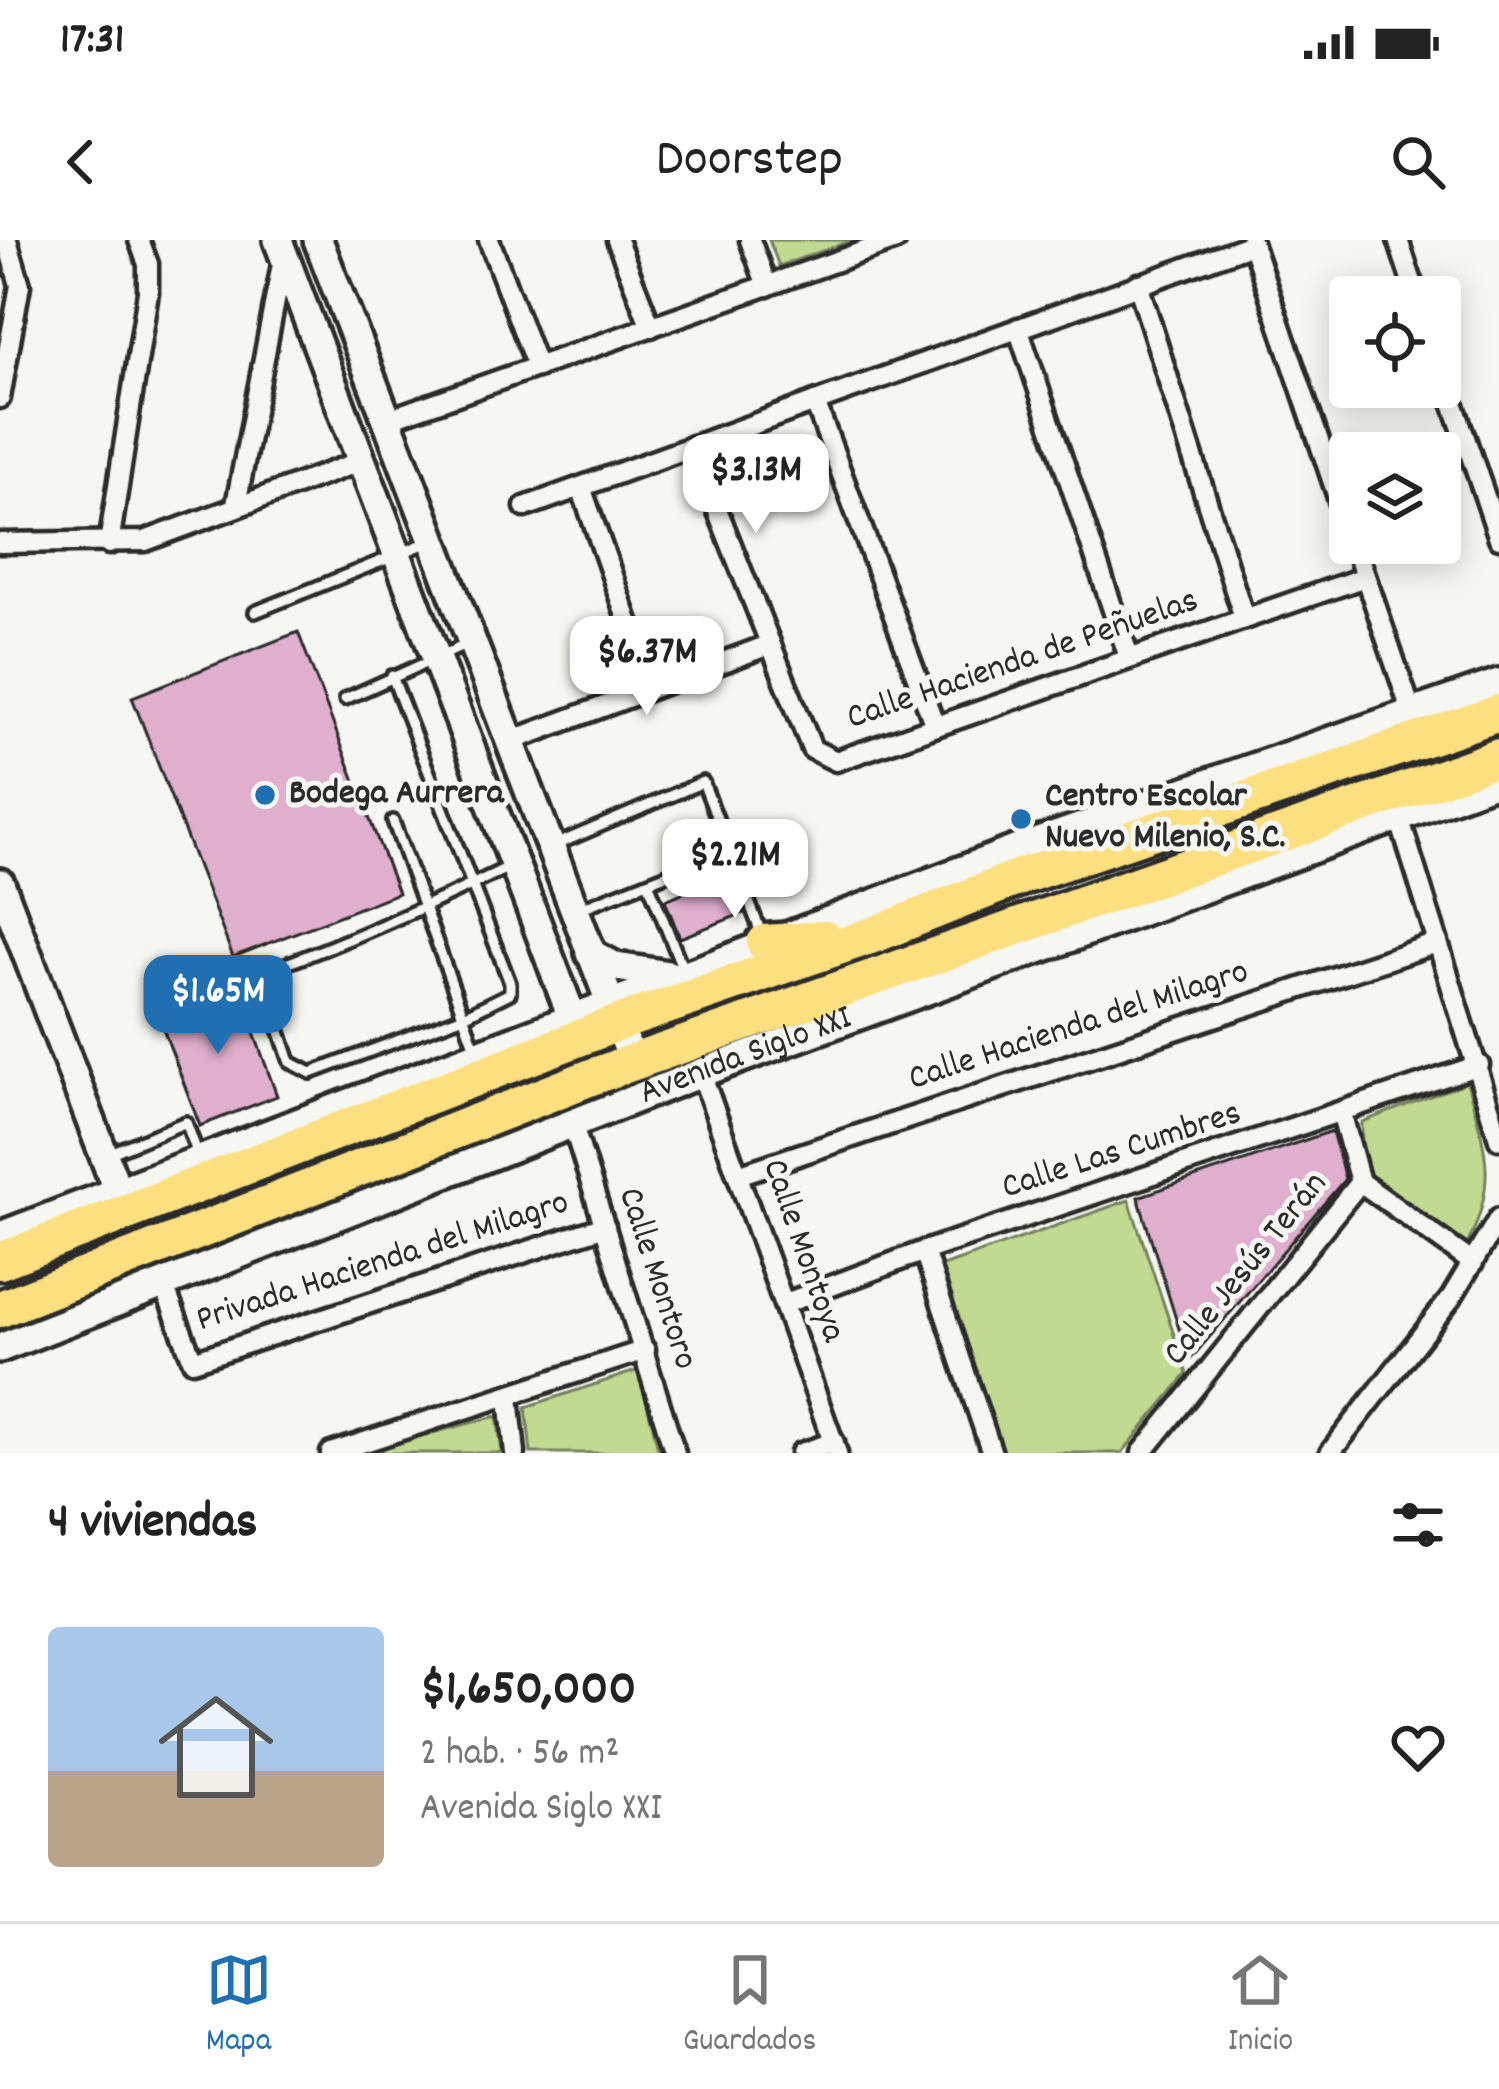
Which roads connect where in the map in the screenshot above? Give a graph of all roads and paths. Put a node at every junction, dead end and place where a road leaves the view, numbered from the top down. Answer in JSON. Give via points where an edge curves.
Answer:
{"nodes":[{"id":1,"x":7,"y":240,"type":"edge"},
{"id":2,"x":139,"y":240,"type":"edge"},
{"id":3,"x":318,"y":240,"type":"edge"},
{"id":4,"x":489,"y":240,"type":"edge"},
{"id":5,"x":617,"y":240,"type":"edge"},
{"id":6,"x":750,"y":240,"type":"edge"},
{"id":7,"x":896,"y":240,"type":"edge"},
{"id":8,"x":1398,"y":240,"type":"edge"},
{"id":9,"x":1252,"y":242,"type":"edge"},
{"id":10,"x":281,"y":247,"type":"edge"},
{"id":11,"x":1410,"y":276,"type":"edge"},
{"id":12,"x":1138,"y":284,"type":"junction"},
{"id":13,"x":767,"y":286,"type":"junction"},
{"id":14,"x":651,"y":327,"type":"junction"},
{"id":15,"x":1018,"y":328,"type":"junction"},
{"id":16,"x":536,"y":367,"type":"junction"},
{"id":17,"x":0,"y":398,"type":"edge"},
{"id":18,"x":815,"y":402,"type":"junction"},
{"id":19,"x":1455,"y":408,"type":"edge"},
{"id":20,"x":386,"y":420,"type":"junction"},
{"id":21,"x":692,"y":446,"type":"junction"},
{"id":22,"x":361,"y":460,"type":"junction"},
{"id":23,"x":1329,"y":470,"type":"edge"},
{"id":24,"x":581,"y":487,"type":"junction"},
{"id":25,"x":236,"y":505,"type":"junction"},
{"id":26,"x":525,"y":507,"type":"dead end"},
{"id":27,"x":1499,"y":537,"type":"edge"},
{"id":28,"x":431,"y":541,"type":"junction"},
{"id":29,"x":0,"y":544,"type":"edge"},
{"id":30,"x":110,"y":544,"type":"junction"},
{"id":31,"x":396,"y":555,"type":"junction"},
{"id":32,"x":1361,"y":564,"type":"edge"},
{"id":33,"x":1365,"y":577,"type":"junction"},
{"id":34,"x":256,"y":612,"type":"dead end"},
{"id":35,"x":1244,"y":618,"type":"junction"},
{"id":36,"x":470,"y":643,"type":"junction"},
{"id":37,"x":769,"y":645,"type":"junction"},
{"id":38,"x":435,"y":657,"type":"junction"},
{"id":39,"x":1129,"y":657,"type":"junction"},
{"id":40,"x":392,"y":676,"type":"junction"},
{"id":41,"x":1499,"y":683,"type":"edge"},
{"id":42,"x":650,"y":687,"type":"junction"},
{"id":43,"x":345,"y":699,"type":"dead end"},
{"id":44,"x":1412,"y":713,"type":"junction"},
{"id":45,"x":1499,"y":713,"type":"edge"},
{"id":46,"x":935,"y":726,"type":"junction"},
{"id":47,"x":508,"y":742,"type":"junction"},
{"id":48,"x":1499,"y":757,"type":"edge"},
{"id":49,"x":1499,"y":780,"type":"edge"},
{"id":50,"x":1398,"y":814,"type":"junction"},
{"id":51,"x":393,"y":821,"type":"dead end"},
{"id":52,"x":549,"y":848,"type":"junction"},
{"id":53,"x":1271,"y":848,"type":"junction"},
{"id":54,"x":729,"y":850,"type":"junction"},
{"id":55,"x":1018,"y":863,"type":"junction"},
{"id":56,"x":514,"y":864,"type":"junction"},
{"id":57,"x":648,"y":882,"type":"junction"},
{"id":58,"x":0,"y":883,"type":"edge"},
{"id":59,"x":469,"y":886,"type":"junction"},
{"id":60,"x":422,"y":909,"type":"junction"},
{"id":61,"x":574,"y":911,"type":"junction"},
{"id":62,"x":876,"y":934,"type":"junction"},
{"id":63,"x":1437,"y":943,"type":"junction"},
{"id":64,"x":765,"y":944,"type":"junction"},
{"id":65,"x":590,"y":953,"type":"junction"},
{"id":66,"x":548,"y":954,"type":"junction"},
{"id":67,"x":681,"y":975,"type":"junction"},
{"id":68,"x":887,"y":989,"type":"junction"},
{"id":69,"x":614,"y":1012,"type":"junction"},
{"id":70,"x":464,"y":1016,"type":"junction"},
{"id":71,"x":576,"y":1027,"type":"junction"},
{"id":72,"x":523,"y":1034,"type":"junction"},
{"id":73,"x":476,"y":1052,"type":"junction"},
{"id":74,"x":633,"y":1062,"type":"junction"},
{"id":75,"x":1479,"y":1064,"type":"junction"},
{"id":76,"x":701,"y":1072,"type":"junction"},
{"id":77,"x":594,"y":1076,"type":"junction"},
{"id":78,"x":1342,"y":1115,"type":"junction"},
{"id":79,"x":573,"y":1125,"type":"junction"},
{"id":80,"x":1499,"y":1139,"type":"edge"},
{"id":81,"x":104,"y":1155,"type":"junction"},
{"id":82,"x":200,"y":1160,"type":"junction"},
{"id":83,"x":741,"y":1174,"type":"junction"},
{"id":84,"x":1360,"y":1182,"type":"junction"},
{"id":85,"x":118,"y":1192,"type":"junction"},
{"id":86,"x":1499,"y":1218,"type":"edge"},
{"id":87,"x":604,"y":1226,"type":"junction"},
{"id":88,"x":0,"y":1236,"type":"edge"},
{"id":89,"x":205,"y":1245,"type":"junction"},
{"id":90,"x":924,"y":1251,"type":"junction"},
{"id":91,"x":0,"y":1261,"type":"edge"},
{"id":92,"x":1473,"y":1263,"type":"junction"},
{"id":93,"x":162,"y":1281,"type":"junction"},
{"id":94,"x":786,"y":1303,"type":"junction"},
{"id":95,"x":0,"y":1309,"type":"edge"},
{"id":96,"x":0,"y":1348,"type":"edge"},
{"id":97,"x":645,"y":1350,"type":"junction"},
{"id":98,"x":509,"y":1397,"type":"junction"},
{"id":99,"x":371,"y":1446,"type":"edge"},
{"id":100,"x":835,"y":1448,"type":"edge"},
{"id":101,"x":331,"y":1453,"type":"edge"},
{"id":102,"x":515,"y":1453,"type":"edge"},
{"id":103,"x":675,"y":1453,"type":"edge"},
{"id":104,"x":801,"y":1453,"type":"edge"},
{"id":105,"x":992,"y":1453,"type":"edge"},
{"id":106,"x":1142,"y":1453,"type":"edge"},
{"id":107,"x":1330,"y":1453,"type":"edge"}],
"edges":[{"from":1,"to":17,"type":"street","via":[[20,285]]},
{"from":2,"to":30,"type":"street","via":[[148,292]]},
{"from":3,"to":20,"type":"street"},
{"from":4,"to":16,"type":"street"},
{"from":5,"to":14,"type":"street"},
{"from":6,"to":13,"type":"street"},
{"from":7,"to":13,"type":"street"},
{"from":8,"to":11,"type":"street"},
{"from":9,"to":12,"type":"street"},
{"from":9,"to":23,"type":"street"},
{"from":10,"to":22,"type":"street"},
{"from":10,"to":25,"type":"street"},
{"from":12,"to":15,"type":"street"},
{"from":12,"to":35,"type":"street"},
{"from":13,"to":14,"type":"street"},
{"from":14,"to":16,"type":"street"},
{"from":15,"to":18,"type":"street"},
{"from":15,"to":39,"type":"street"},
{"from":16,"to":20,"type":"street"},
{"from":18,"to":21,"type":"street"},
{"from":18,"to":46,"type":"street"},
{"from":19,"to":27,"type":"street"},
{"from":20,"to":28,"type":"street"},
{"from":21,"to":24,"type":"street"},
{"from":21,"to":37,"type":"street"},
{"from":22,"to":25,"type":"street"},
{"from":22,"to":31,"type":"street"},
{"from":24,"to":26,"type":"street"},
{"from":24,"to":42,"type":"street"},
{"from":25,"to":30,"type":"street","via":[[145,541]]},
{"from":28,"to":31,"type":"lane"},
{"from":28,"to":36,"type":"street"},
{"from":29,"to":30,"type":"street"},
{"from":31,"to":34,"type":"lane"},
{"from":31,"to":38,"type":"street"},
{"from":32,"to":33,"type":"street"},
{"from":33,"to":35,"type":"street","name":"Calle Hacienda de Peñuelas"},
{"from":33,"to":44,"type":"street"},
{"from":35,"to":39,"type":"street","name":"Calle Hacienda de Peñuelas"},
{"from":36,"to":38,"type":"lane"},
{"from":36,"to":47,"type":"street"},
{"from":37,"to":42,"type":"street"},
{"from":37,"to":46,"type":"street","name":"Calle Hacienda de Peñuelas","via":[[812,749],[823,758],[836,761]]},
{"from":38,"to":40,"type":"lane"},
{"from":38,"to":56,"type":"street"},
{"from":39,"to":46,"type":"street","name":"Calle Hacienda de Peñuelas"},
{"from":40,"to":43,"type":"lane"},
{"from":40,"to":59,"type":"lane"},
{"from":41,"to":44,"type":"street","name":"Avenida Siglo XXI"},
{"from":42,"to":47,"type":"street"},
{"from":44,"to":55,"type":"street","name":"Avenida Siglo XXI"},
{"from":45,"to":55,"type":"highway","name":"Avenida Siglo XXI"},
{"from":47,"to":52,"type":"street"},
{"from":48,"to":53,"type":"highway","name":"Avenida Siglo XXI"},
{"from":49,"to":50,"type":"street","name":"Avenida Siglo XXI"},
{"from":50,"to":53,"type":"street","name":"Avenida Siglo XXI"},
{"from":50,"to":63,"type":"street"},
{"from":51,"to":60,"type":"lane"},
{"from":52,"to":54,"type":"lane","via":[[704,782]]},
{"from":52,"to":61,"type":"street"},
{"from":53,"to":68,"type":"highway","name":"Avenida Siglo XXI"},
{"from":54,"to":57,"type":"lane"},
{"from":54,"to":64,"type":"lane"},
{"from":55,"to":62,"type":"highway","name":"Avenida Siglo XXI"},
{"from":55,"to":64,"type":"street","name":"Avenida Siglo XXI"},
{"from":56,"to":59,"type":"lane"},
{"from":56,"to":66,"type":"street"},
{"from":57,"to":61,"type":"lane"},
{"from":57,"to":67,"type":"lane"},
{"from":58,"to":81,"type":"street"},
{"from":59,"to":60,"type":"lane"},
{"from":59,"to":70,"type":"lane","via":[[510,993]]},
{"from":60,"to":70,"type":"lane"},
{"from":60,"to":70,"type":"lane","via":[[266,975],[290,1062],[311,1073]]},
{"from":61,"to":65,"type":"street"},
{"from":62,"to":64,"type":"highway"},
{"from":62,"to":69,"type":"highway","name":"Avenida Siglo XXI"},
{"from":63,"to":75,"type":"street"},
{"from":63,"to":83,"type":"street","name":"Calle Hacienda del Milagro"},
{"from":64,"to":67,"type":"street","name":"Avenida Siglo XXI"},
{"from":65,"to":67,"type":"street","via":[[616,967]]},
{"from":65,"to":69,"type":"street"},
{"from":66,"to":71,"type":"street"},
{"from":66,"to":72,"type":"street","via":[[547,999]]},
{"from":67,"to":69,"type":"street","name":"Avenida Siglo XXI"},
{"from":68,"to":74,"type":"highway","name":"Avenida Siglo XXI"},
{"from":68,"to":76,"type":"street","name":"Avenida Siglo XXI"},
{"from":69,"to":71,"type":"highway","name":"Avenida Siglo XXI"},
{"from":69,"to":74,"type":"street"},
{"from":70,"to":73,"type":"lane"},
{"from":71,"to":72,"type":"street","name":"Avenida Siglo XXI"},
{"from":71,"to":77,"type":"street"},
{"from":71,"to":91,"type":"highway","name":"Avenida Siglo XXI"},
{"from":72,"to":73,"type":"street","name":"Avenida Siglo XXI"},
{"from":73,"to":82,"type":"street","name":"Avenida Siglo XXI"},
{"from":74,"to":77,"type":"highway","name":"Avenida Siglo XXI"},
{"from":75,"to":78,"type":"street","name":"Calle Las Cumbres"},
{"from":75,"to":80,"type":"street"},
{"from":76,"to":79,"type":"street","name":"Avenida Siglo XXI"},
{"from":76,"to":83,"type":"street","name":"Calle Montoya"},
{"from":77,"to":89,"type":"highway","name":"Avenida Siglo XXI"},
{"from":78,"to":84,"type":"street","name":"Calle Jesús Terán"},
{"from":78,"to":90,"type":"street","name":"Calle Las Cumbres"},
{"from":79,"to":87,"type":"street","name":"Calle Montoro"},
{"from":79,"to":89,"type":"street","name":"Avenida Siglo XXI"},
{"from":81,"to":82,"type":"lane","via":[[186,1122]]},
{"from":81,"to":85,"type":"street"},
{"from":82,"to":85,"type":"street","name":"Avenida Siglo XXI"},
{"from":83,"to":94,"type":"street","name":"Calle Montoya"},
{"from":84,"to":92,"type":"street"},
{"from":84,"to":106,"type":"street","name":"Calle Jesús Terán"},
{"from":85,"to":88,"type":"street","name":"Avenida Siglo XXI"},
{"from":86,"to":92,"type":"street"},
{"from":87,"to":93,"type":"street","name":"Privada Hacienda del Milagro","via":[[193,1361]]},
{"from":87,"to":97,"type":"street","name":"Calle Montoro"},
{"from":89,"to":93,"type":"street","name":"Avenida Siglo XXI"},
{"from":89,"to":95,"type":"highway","name":"Avenida Siglo XXI"},
{"from":90,"to":94,"type":"street","name":"Calle Las Cumbres"},
{"from":90,"to":105,"type":"street"},
{"from":92,"to":107,"type":"street"},
{"from":93,"to":96,"type":"street","name":"Avenida Siglo XXI"},
{"from":94,"to":100,"type":"street","name":"Calle Montoya"},
{"from":97,"to":98,"type":"street"},
{"from":97,"to":103,"type":"street","name":"Calle Montoro"},
{"from":98,"to":99,"type":"street"},
{"from":98,"to":102,"type":"street"},
{"from":99,"to":101,"type":"street"},
{"from":100,"to":104,"type":"street"}]}
